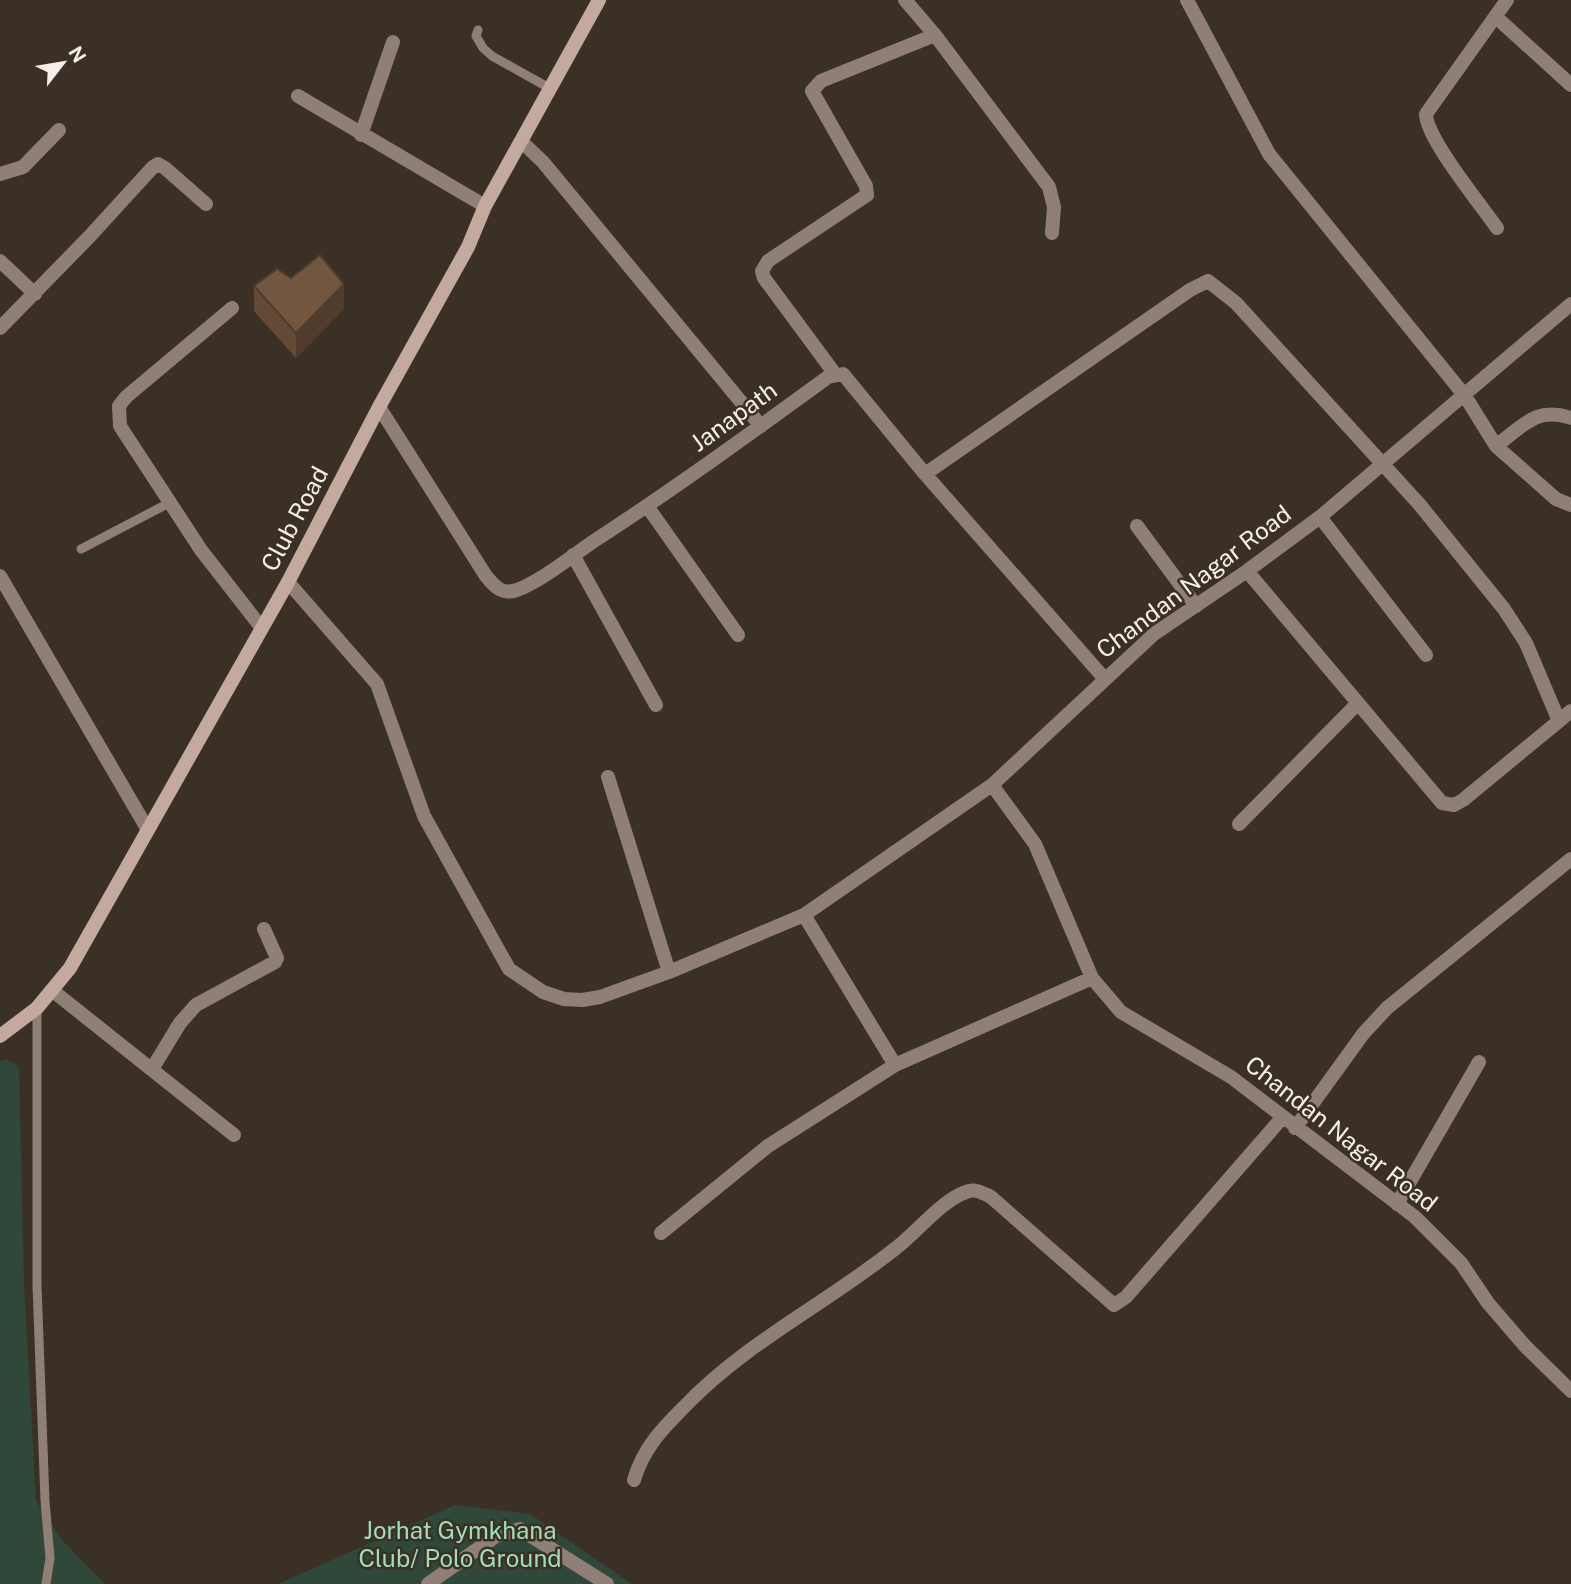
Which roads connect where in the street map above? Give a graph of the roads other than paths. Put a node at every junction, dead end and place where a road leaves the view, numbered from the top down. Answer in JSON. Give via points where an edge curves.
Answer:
{"nodes":[{"id":1,"x":599,"y":0,"type":"edge"},
{"id":2,"x":1187,"y":0,"type":"edge"},
{"id":3,"x":1507,"y":0,"type":"edge"},
{"id":4,"x":910,"y":1,"type":"edge"},
{"id":5,"x":1496,"y":17,"type":"junction"},
{"id":6,"x":478,"y":30,"type":"dead end"},
{"id":7,"x":935,"y":34,"type":"junction"},
{"id":8,"x":393,"y":42,"type":"dead end"},
{"id":9,"x":1571,"y":85,"type":"edge"},
{"id":10,"x":551,"y":89,"type":"junction"},
{"id":11,"x":298,"y":96,"type":"dead end"},
{"id":12,"x":59,"y":130,"type":"dead end"},
{"id":13,"x":361,"y":135,"type":"junction"},
{"id":14,"x":522,"y":142,"type":"junction"},
{"id":15,"x":0,"y":174,"type":"edge"},
{"id":16,"x":206,"y":204,"type":"dead end"},
{"id":17,"x":485,"y":206,"type":"junction"},
{"id":18,"x":1497,"y":228,"type":"dead end"},
{"id":19,"x":1052,"y":233,"type":"dead end"},
{"id":20,"x":0,"y":261,"type":"edge"},
{"id":21,"x":34,"y":294,"type":"junction"},
{"id":22,"x":1571,"y":304,"type":"edge"},
{"id":23,"x":233,"y":308,"type":"dead end"},
{"id":24,"x":0,"y":328,"type":"edge"},
{"id":25,"x":835,"y":374,"type":"junction"},
{"id":26,"x":1465,"y":396,"type":"junction"},
{"id":27,"x":379,"y":407,"type":"junction"},
{"id":28,"x":1571,"y":418,"type":"edge"},
{"id":29,"x":761,"y":426,"type":"junction"},
{"id":30,"x":1496,"y":446,"type":"junction"},
{"id":31,"x":1384,"y":465,"type":"junction"},
{"id":32,"x":925,"y":474,"type":"junction"},
{"id":33,"x":169,"y":503,"type":"junction"},
{"id":34,"x":1571,"y":505,"type":"edge"},
{"id":35,"x":647,"y":506,"type":"junction"},
{"id":36,"x":1320,"y":517,"type":"junction"},
{"id":37,"x":1137,"y":526,"type":"dead end"},
{"id":38,"x":81,"y":549,"type":"dead end"},
{"id":39,"x":573,"y":555,"type":"junction"},
{"id":40,"x":1247,"y":571,"type":"junction"},
{"id":41,"x":0,"y":576,"type":"edge"},
{"id":42,"x":288,"y":582,"type":"junction"},
{"id":43,"x":1196,"y":606,"type":"junction"},
{"id":44,"x":261,"y":627,"type":"junction"},
{"id":45,"x":738,"y":635,"type":"dead end"},
{"id":46,"x":1426,"y":655,"type":"dead end"},
{"id":47,"x":1104,"y":678,"type":"junction"},
{"id":48,"x":1357,"y":704,"type":"junction"},
{"id":49,"x":656,"y":705,"type":"dead end"},
{"id":50,"x":1571,"y":711,"type":"edge"},
{"id":51,"x":1559,"y":721,"type":"junction"},
{"id":52,"x":608,"y":777,"type":"dead end"},
{"id":53,"x":992,"y":785,"type":"junction"},
{"id":54,"x":1239,"y":824,"type":"dead end"},
{"id":55,"x":148,"y":830,"type":"junction"},
{"id":56,"x":1571,"y":859,"type":"edge"},
{"id":57,"x":804,"y":915,"type":"junction"},
{"id":58,"x":264,"y":929,"type":"dead end"},
{"id":59,"x":669,"y":971,"type":"junction"},
{"id":60,"x":1093,"y":978,"type":"junction"},
{"id":61,"x":53,"y":991,"type":"junction"},
{"id":62,"x":37,"y":1009,"type":"junction"},
{"id":63,"x":0,"y":1036,"type":"edge"},
{"id":64,"x":1479,"y":1062,"type":"dead end"},
{"id":65,"x":895,"y":1065,"type":"junction"},
{"id":66,"x":152,"y":1069,"type":"junction"},
{"id":67,"x":1282,"y":1118,"type":"junction"},
{"id":68,"x":1295,"y":1128,"type":"junction"},
{"id":69,"x":234,"y":1135,"type":"dead end"},
{"id":70,"x":1397,"y":1204,"type":"junction"},
{"id":71,"x":661,"y":1233,"type":"dead end"},
{"id":72,"x":1571,"y":1391,"type":"edge"},
{"id":73,"x":634,"y":1480,"type":"dead end"},
{"id":74,"x":46,"y":1584,"type":"edge"},
{"id":75,"x":428,"y":1584,"type":"edge"},
{"id":76,"x":607,"y":1584,"type":"edge"}],
"edges":[{"from":1,"to":10,"type":"street","name":"Club Road"},
{"from":2,"to":26,"type":"street","via":[[1269,154]]},
{"from":3,"to":5,"type":"street"},
{"from":4,"to":7,"type":"street"},
{"from":5,"to":9,"type":"street"},
{"from":5,"to":18,"type":"street","via":[[1431,107],[1426,123]]},
{"from":6,"to":10,"type":"lane","via":[[487,52]]},
{"from":7,"to":19,"type":"street","via":[[1049,187],[1054,207]]},
{"from":7,"to":25,"type":"street","via":[[821,81],[812,91],[867,195],[768,261],[762,271]]},
{"from":8,"to":13,"type":"street"},
{"from":10,"to":14,"type":"street","name":"Club Road"},
{"from":11,"to":13,"type":"street"},
{"from":12,"to":15,"type":"street","via":[[23,167]]},
{"from":13,"to":17,"type":"street"},
{"from":14,"to":17,"type":"street","name":"Club Road"},
{"from":14,"to":29,"type":"street"},
{"from":16,"to":21,"type":"street","via":[[165,168],[153,166]]},
{"from":17,"to":27,"type":"street","name":"Club Road","via":[[468,247]]},
{"from":20,"to":21,"type":"street"},
{"from":21,"to":24,"type":"street"},
{"from":22,"to":26,"type":"street","name":"Chandan Nagar Road"},
{"from":23,"to":33,"type":"street","via":[[119,406],[120,426]]},
{"from":25,"to":29,"type":"street","name":"Janapath"},
{"from":25,"to":32,"type":"street","via":[[852,381]]},
{"from":26,"to":30,"type":"street"},
{"from":26,"to":31,"type":"street","name":"Chandan Nagar Road"},
{"from":27,"to":39,"type":"street","name":"Janapath","via":[[495,588],[517,590]]},
{"from":27,"to":42,"type":"street","name":"Club Road"},
{"from":28,"to":30,"type":"street","via":[[1553,412],[1539,415]]},
{"from":29,"to":35,"type":"street","name":"Janapath"},
{"from":30,"to":34,"type":"street","via":[[1556,499]]},
{"from":31,"to":32,"type":"street","via":[[1236,303],[1208,281]]},
{"from":31,"to":36,"type":"street","name":"Chandan Nagar Road"},
{"from":31,"to":51,"type":"street","via":[[1516,626]]},
{"from":32,"to":47,"type":"street"},
{"from":33,"to":38,"type":"lane"},
{"from":33,"to":44,"type":"street"},
{"from":35,"to":39,"type":"street","name":"Janapath"},
{"from":35,"to":45,"type":"street"},
{"from":36,"to":40,"type":"street","name":"Chandan Nagar Road"},
{"from":36,"to":46,"type":"street"},
{"from":37,"to":43,"type":"street"},
{"from":39,"to":49,"type":"street"},
{"from":40,"to":43,"type":"street","name":"Chandan Nagar Road"},
{"from":40,"to":48,"type":"street"},
{"from":41,"to":55,"type":"street"},
{"from":42,"to":44,"type":"street","name":"Club Road"},
{"from":42,"to":59,"type":"street","via":[[377,684],[424,816],[509,969],[543,992],[582,1000]]},
{"from":43,"to":47,"type":"street","name":"Chandan Nagar Road","via":[[1154,634]]},
{"from":44,"to":55,"type":"street","name":"Club Road"},
{"from":47,"to":53,"type":"street","name":"Chandan Nagar Road"},
{"from":48,"to":51,"type":"street","via":[[1436,797],[1454,805]]},
{"from":48,"to":54,"type":"street"},
{"from":50,"to":51,"type":"street"},
{"from":52,"to":59,"type":"street"},
{"from":53,"to":57,"type":"street"},
{"from":53,"to":60,"type":"street","name":"Chandan Nagar Road","via":[[1035,844]]},
{"from":55,"to":61,"type":"street","name":"Club Road"},
{"from":56,"to":68,"type":"street","via":[[1387,1008]]},
{"from":57,"to":59,"type":"street"},
{"from":57,"to":65,"type":"street"},
{"from":58,"to":66,"type":"street","via":[[275,962],[196,1004]]},
{"from":60,"to":65,"type":"street"},
{"from":60,"to":67,"type":"street","name":"Chandan Nagar Road","via":[[1121,1012],[1213,1065]]},
{"from":61,"to":62,"type":"street","name":"Club Road"},
{"from":61,"to":66,"type":"street"},
{"from":62,"to":63,"type":"street","name":"Club Road"},
{"from":62,"to":74,"type":"lane","via":[[37,1285],[50,1558]]},
{"from":64,"to":70,"type":"street"},
{"from":65,"to":71,"type":"street","via":[[768,1146]]},
{"from":66,"to":69,"type":"street"},
{"from":67,"to":68,"type":"street","name":"Chandan Nagar Road"},
{"from":67,"to":73,"type":"street","via":[[1126,1297],[1114,1305],[991,1197],[966,1191],[895,1250],[726,1366],[654,1438],[639,1461]]},
{"from":68,"to":70,"type":"street","name":"Chandan Nagar Road"},
{"from":70,"to":72,"type":"street","name":"Chandan Nagar Road","via":[[1448,1249],[1502,1320]]},
{"from":75,"to":76,"type":"street","via":[[496,1536],[520,1529]]}]}
